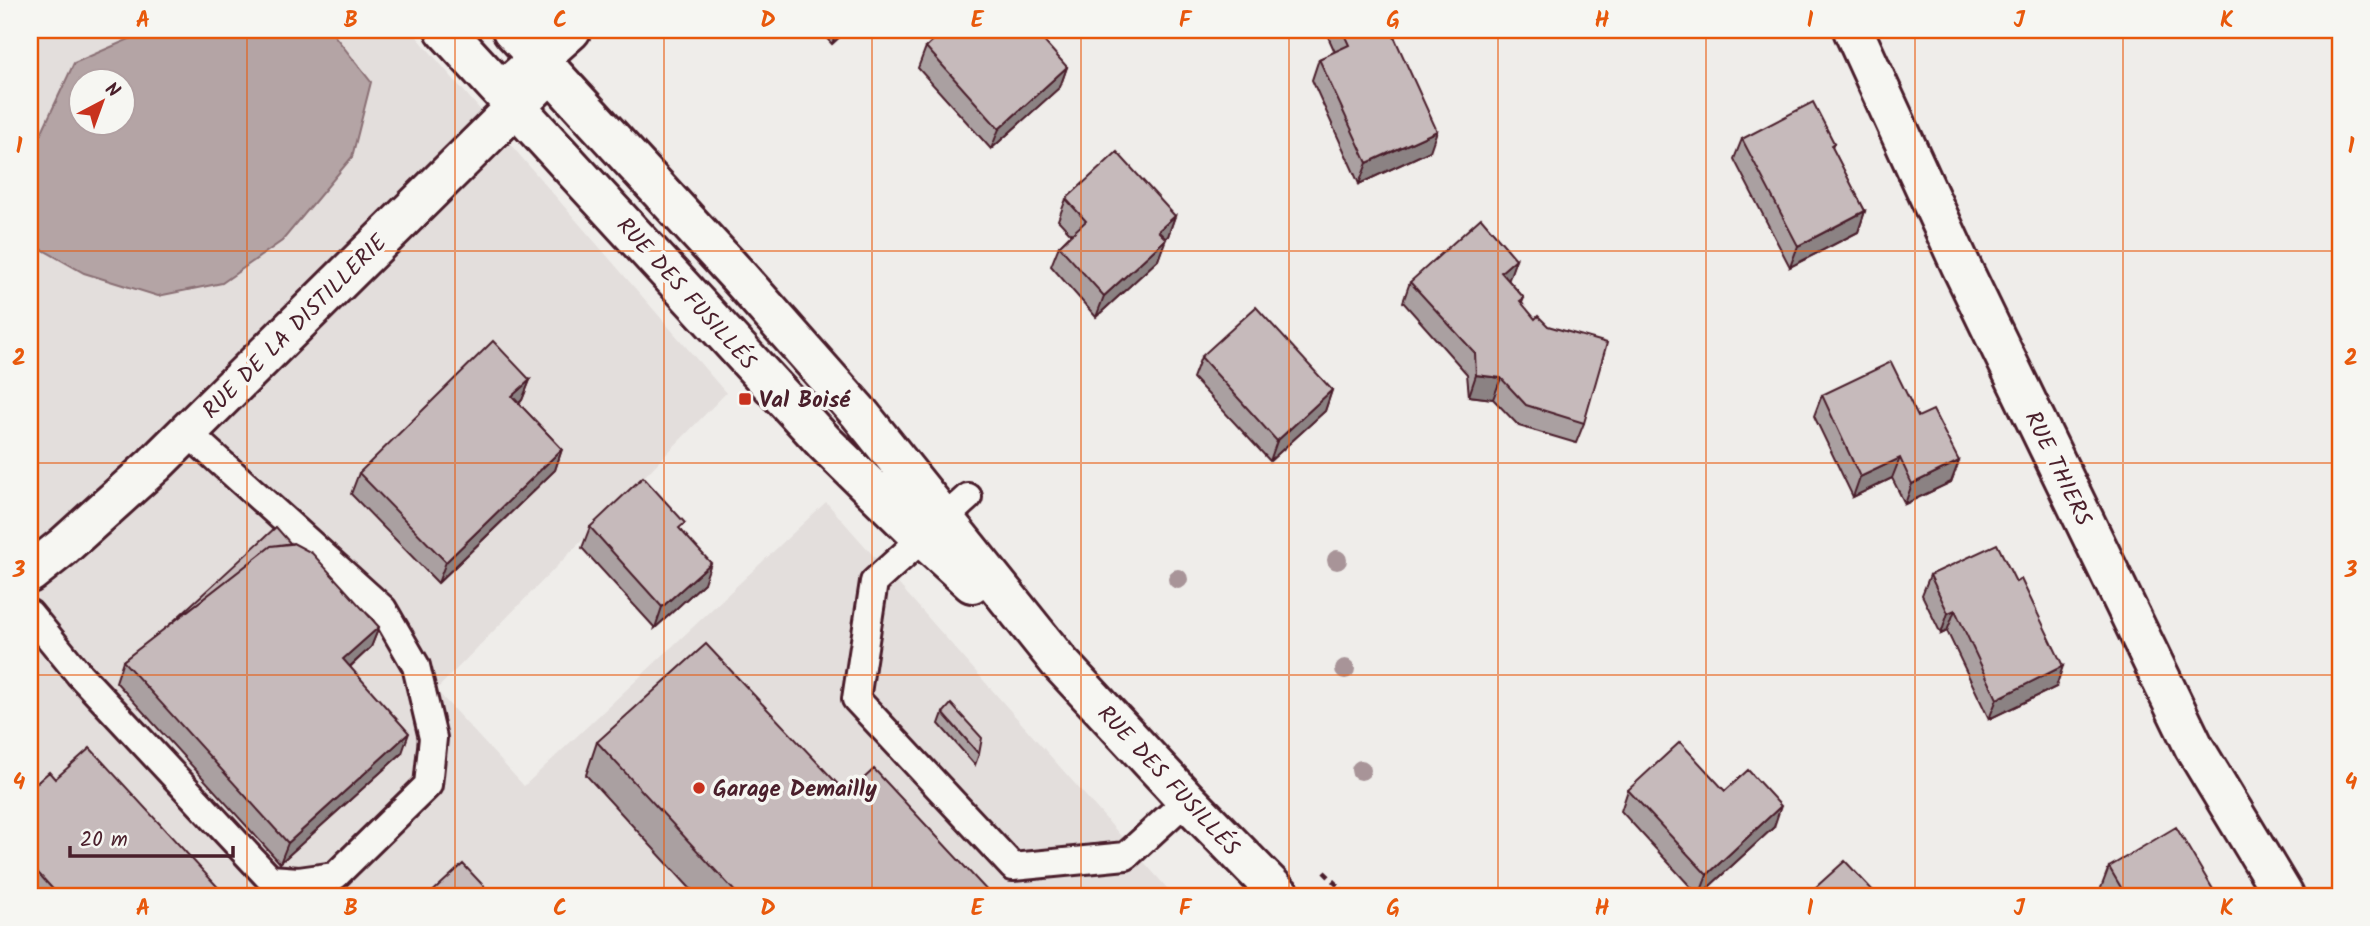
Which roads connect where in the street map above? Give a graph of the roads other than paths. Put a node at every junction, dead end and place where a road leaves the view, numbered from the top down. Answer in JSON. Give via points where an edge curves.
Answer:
{"nodes":[{"id":1,"x":445,"y":30,"type":"edge"},
{"id":2,"x":512,"y":30,"type":"edge"},
{"id":3,"x":570,"y":30,"type":"edge"},
{"id":4,"x":1853,"y":30,"type":"edge"},
{"id":5,"x":545,"y":65,"type":"junction"},
{"id":6,"x":510,"y":99,"type":"junction"},
{"id":7,"x":187,"y":432,"type":"junction"},
{"id":8,"x":945,"y":517,"type":"junction"},
{"id":9,"x":30,"y":573,"type":"edge"},
{"id":10,"x":30,"y":614,"type":"edge"},
{"id":11,"x":1187,"y":800,"type":"junction"},
{"id":12,"x":1281,"y":896,"type":"edge"},
{"id":13,"x":2284,"y":896,"type":"edge"}],
"edges":[{"from":1,"to":6,"type":"main road","name":"RUE DES FUSILLÉS"},
{"from":2,"to":5,"type":"main road","name":"RUE DES FUSILLÉS"},
{"from":3,"to":5,"type":"main road"},
{"from":4,"to":13,"type":"main road","name":"RUE THIERS","via":[[1962,268],[2194,747]]},
{"from":5,"to":6,"type":"main road","name":"RUE DE LA DISTILLERIE"},
{"from":5,"to":8,"type":"main road","name":"RUE DES FUSILLÉS","via":[[771,313]]},
{"from":6,"to":7,"type":"main road","name":"RUE DE LA DISTILLERIE"},
{"from":6,"to":8,"type":"main road","name":"RUE DES FUSILLÉS","via":[[825,443]]},
{"from":7,"to":9,"type":"main road","name":"RUE DE LA DISTILLERIE"},
{"from":7,"to":10,"type":"lane","via":[[383,609],[416,666],[433,738],[428,785],[335,876],[271,879],[79,674]]},
{"from":8,"to":11,"type":"main road","name":"RUE DES FUSILLÉS","via":[[1059,662]]},
{"from":8,"to":11,"type":"lane","via":[[874,582],[856,699],[1013,867],[1126,856]]},
{"from":11,"to":12,"type":"main road","name":"RUE DES FUSILLÉS"}]}
